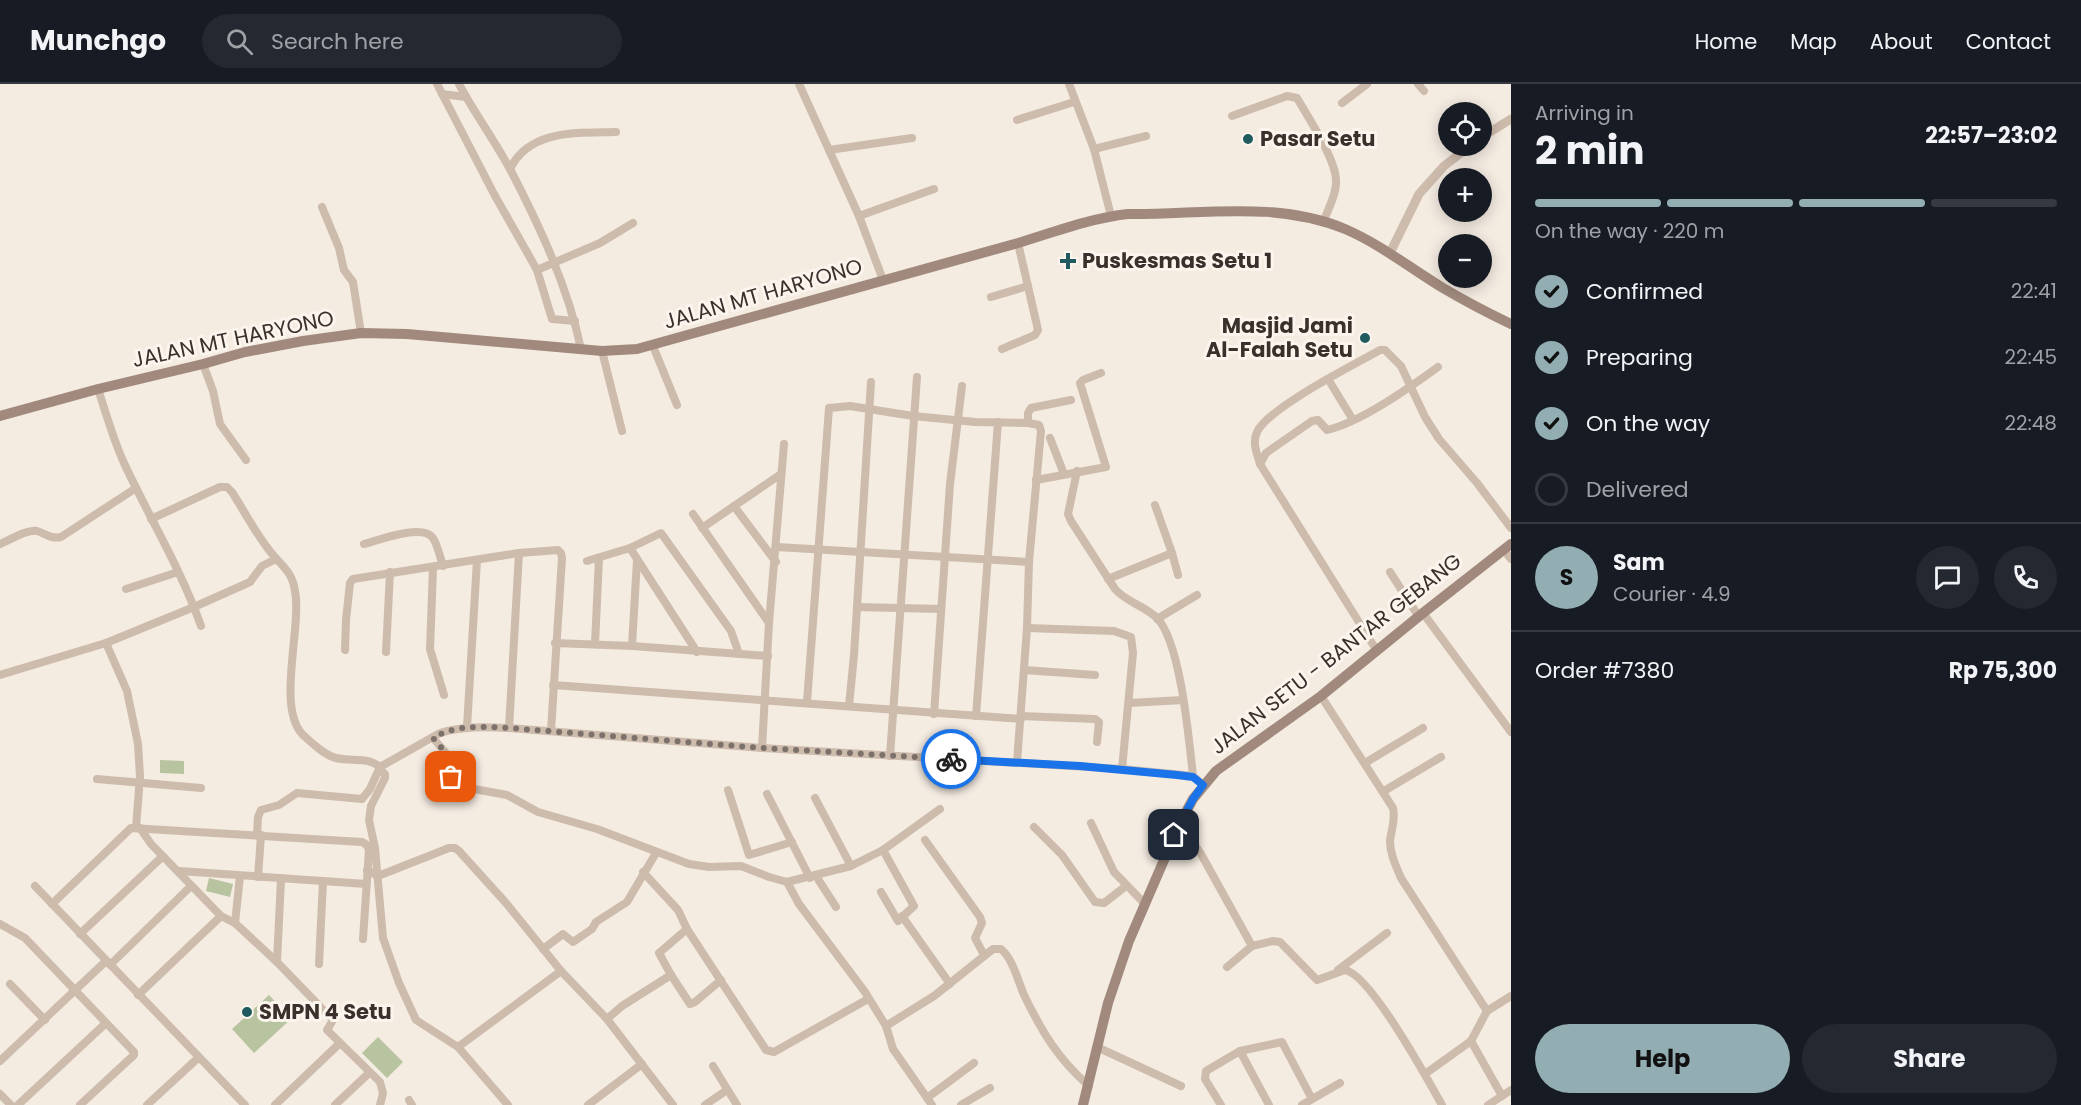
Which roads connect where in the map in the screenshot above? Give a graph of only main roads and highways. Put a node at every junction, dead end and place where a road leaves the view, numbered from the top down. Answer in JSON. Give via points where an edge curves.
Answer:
{"nodes":[{"id":1,"x":1511,"y":324,"type":"edge"},
{"id":2,"x":0,"y":416,"type":"edge"},
{"id":3,"x":1508,"y":547,"type":"edge"},
{"id":4,"x":1083,"y":1105,"type":"edge"}],
"edges":[{"from":1,"to":2,"type":"main road","name":"JALAN MT HARYONO","via":[[1352,232],[1323,222],[1237,210],[1111,216],[653,346],[602,351],[361,333],[245,352]]},
{"from":3,"to":4,"type":"main road","name":"JALAN SETU - BANTAR GEBANG","via":[[1321,696],[1216,771],[1203,785],[1180,823],[1117,972]]}]}
